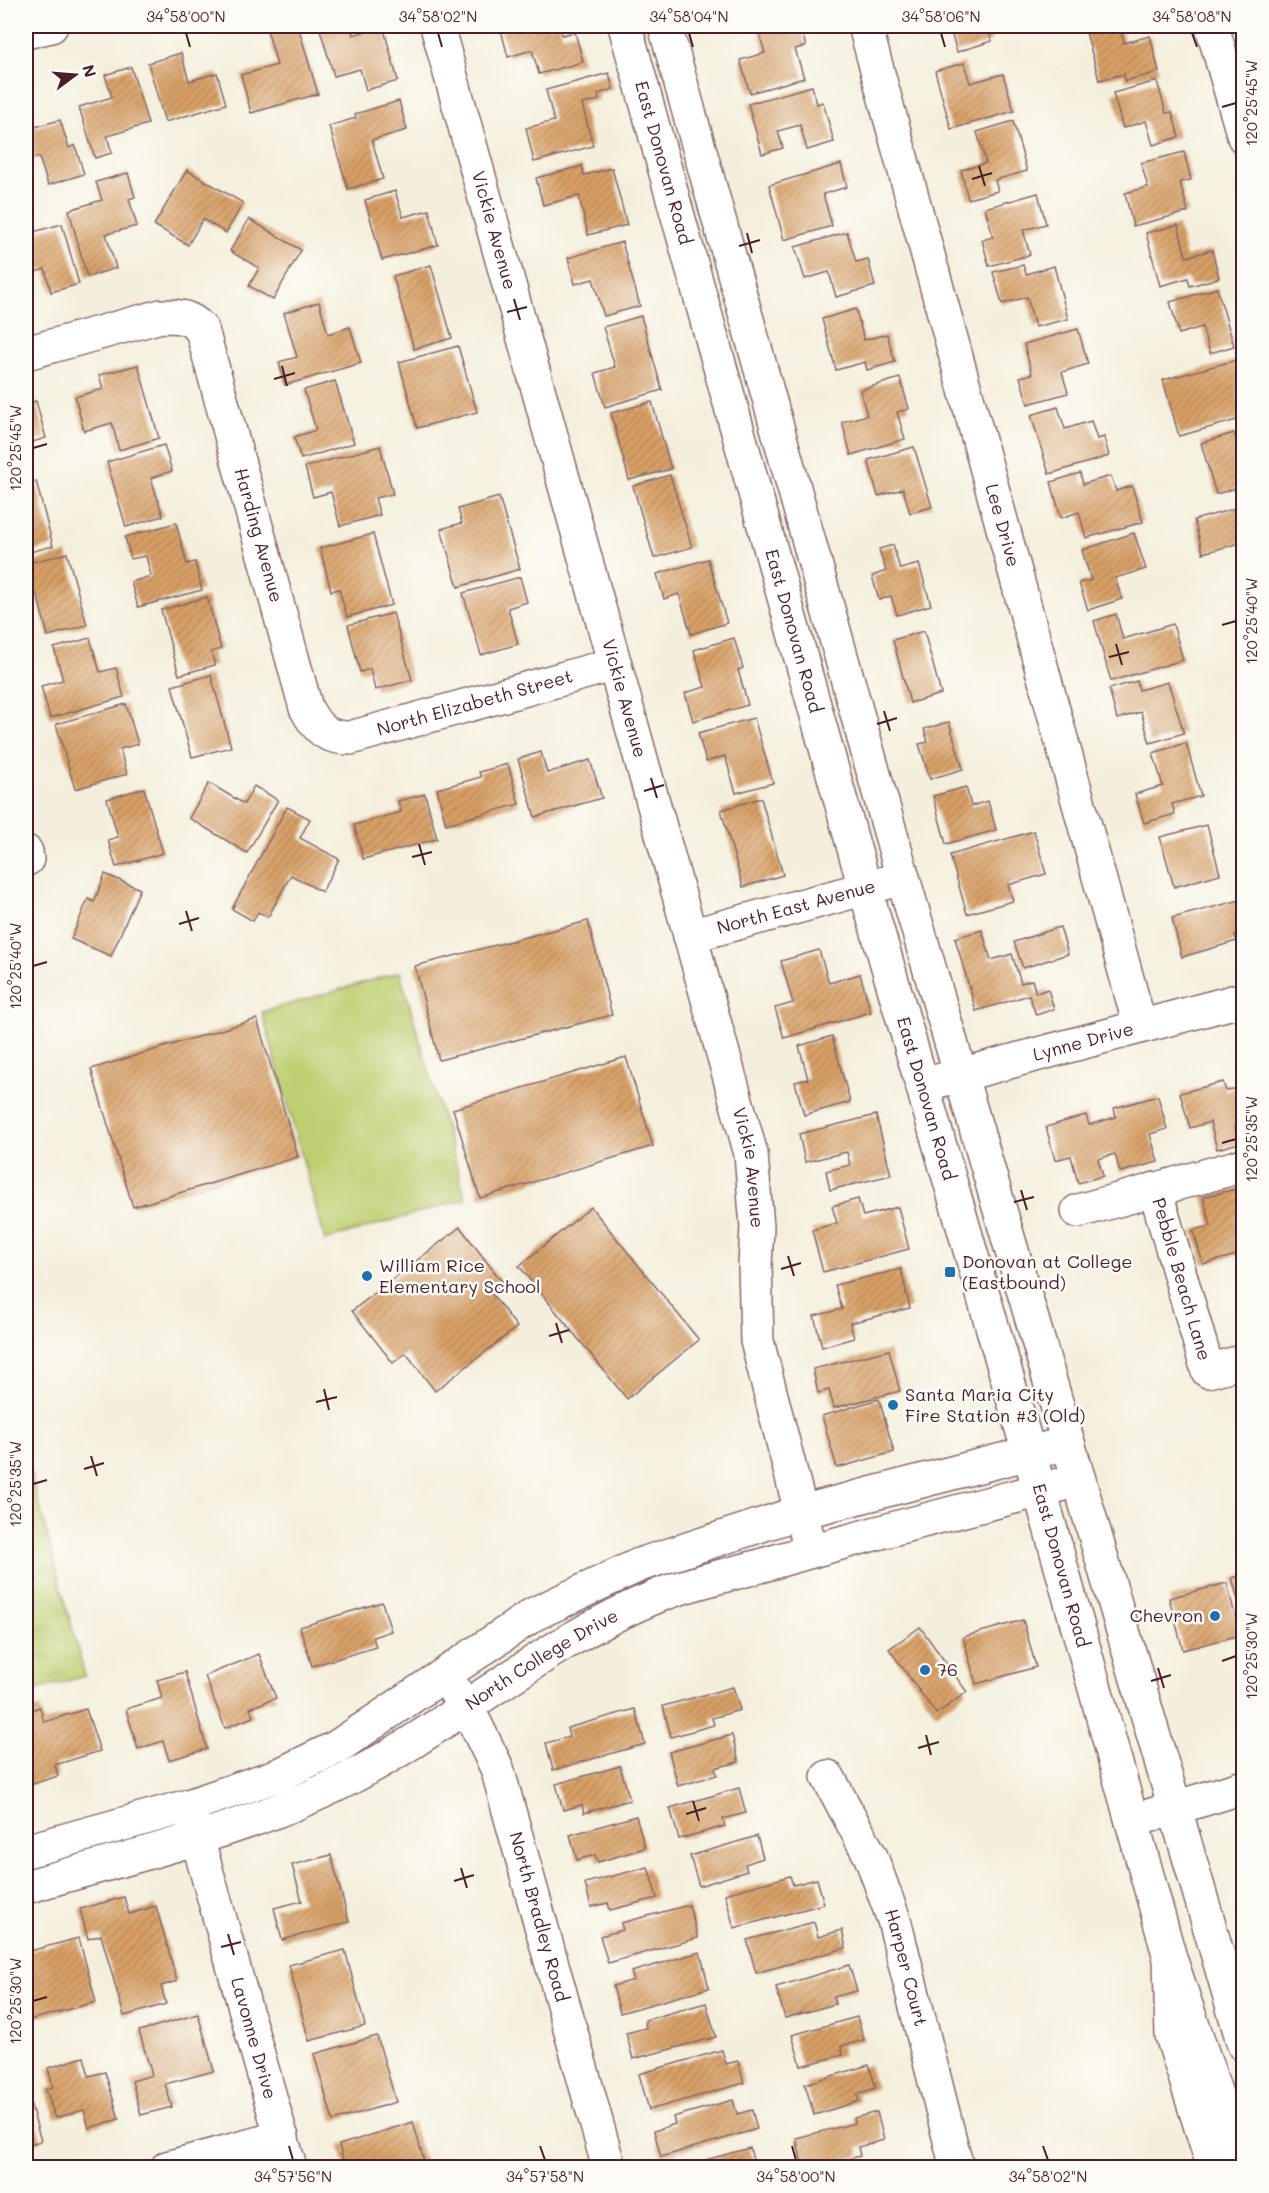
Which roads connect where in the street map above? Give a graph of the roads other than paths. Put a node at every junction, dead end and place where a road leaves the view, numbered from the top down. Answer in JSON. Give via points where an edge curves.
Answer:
{"nodes":[{"id":1,"x":437,"y":26,"type":"edge"},
{"id":2,"x":625,"y":26,"type":"edge"},
{"id":3,"x":665,"y":26,"type":"edge"},
{"id":4,"x":865,"y":26,"type":"edge"},
{"id":5,"x":1212,"y":26,"type":"edge"},
{"id":6,"x":1244,"y":137,"type":"edge"},
{"id":7,"x":26,"y":353,"type":"edge"},
{"id":8,"x":615,"y":664,"type":"junction"},
{"id":9,"x":333,"y":738,"type":"joint"},
{"id":10,"x":903,"y":878,"type":"junction"},
{"id":11,"x":865,"y":888,"type":"junction"},
{"id":12,"x":690,"y":936,"type":"junction"},
{"id":13,"x":1244,"y":999,"type":"edge"},
{"id":14,"x":1140,"y":1026,"type":"junction"},
{"id":15,"x":959,"y":1075,"type":"junction"},
{"id":16,"x":923,"y":1085,"type":"junction"},
{"id":17,"x":1244,"y":1165,"type":"edge"},
{"id":18,"x":1155,"y":1189,"type":"junction"},
{"id":19,"x":1078,"y":1211,"type":"dead end"},
{"id":20,"x":1244,"y":1361,"type":"edge"},
{"id":21,"x":1068,"y":1443,"type":"junction"},
{"id":22,"x":1029,"y":1453,"type":"junction"},
{"id":23,"x":1079,"y":1480,"type":"junction"},
{"id":24,"x":1040,"y":1491,"type":"junction"},
{"id":25,"x":801,"y":1512,"type":"junction"},
{"id":26,"x":811,"y":1551,"type":"junction"},
{"id":27,"x":445,"y":1676,"type":"junction"},
{"id":28,"x":467,"y":1707,"type":"junction"},
{"id":29,"x":828,"y":1778,"type":"dead end"},
{"id":30,"x":1244,"y":1787,"type":"edge"},
{"id":31,"x":1176,"y":1809,"type":"junction"},
{"id":32,"x":193,"y":1821,"type":"junction"},
{"id":33,"x":1132,"y":1821,"type":"junction"},
{"id":34,"x":26,"y":1851,"type":"edge"},
{"id":35,"x":26,"y":1887,"type":"edge"},
{"id":36,"x":1170,"y":1958,"type":"junction"},
{"id":37,"x":1244,"y":2045,"type":"edge"},
{"id":38,"x":286,"y":2152,"type":"edge"},
{"id":39,"x":167,"y":2168,"type":"edge"},
{"id":40,"x":609,"y":2168,"type":"edge"},
{"id":41,"x":957,"y":2168,"type":"edge"},
{"id":42,"x":1214,"y":2168,"type":"edge"},
{"id":43,"x":1241,"y":2168,"type":"edge"}],
"edges":[{"from":1,"to":8,"type":"main road","name":"Vickie Avenue"},
{"from":2,"to":11,"type":"main road","name":"East Donovan Road"},
{"from":3,"to":10,"type":"main road","name":"East Donovan Road"},
{"from":4,"to":14,"type":"main road","name":"Lee Drive"},
{"from":5,"to":6,"type":"main road"},
{"from":7,"to":9,"type":"main road","name":"Harding Avenue","via":[[161,316],[183,315],[202,330],[306,708],[316,728]]},
{"from":8,"to":9,"type":"main road","name":"North Elizabeth Street","via":[[350,738]]},
{"from":8,"to":12,"type":"main road","name":"Vickie Avenue"},
{"from":10,"to":11,"type":"main road","name":"North East Avenue"},
{"from":10,"to":15,"type":"main road","name":"East Donovan Road"},
{"from":11,"to":12,"type":"main road","name":"North East Avenue"},
{"from":11,"to":16,"type":"main road","name":"East Donovan Road"},
{"from":12,"to":25,"type":"main road","name":"Vickie Avenue","via":[[750,1154],[757,1227],[757,1341]]},
{"from":13,"to":14,"type":"main road","name":"Lynne Drive"},
{"from":14,"to":15,"type":"main road","name":"Lynne Drive"},
{"from":15,"to":16,"type":"main road","name":"Lynne Drive"},
{"from":15,"to":21,"type":"main road","name":"East Donovan Road"},
{"from":16,"to":22,"type":"main road","name":"East Donovan Road"},
{"from":17,"to":18,"type":"main road"},
{"from":18,"to":19,"type":"main road"},
{"from":18,"to":20,"type":"main road","name":"Pebble Beach Lane","via":[[1208,1371]]},
{"from":21,"to":22,"type":"main road","name":"North College Drive"},
{"from":21,"to":23,"type":"main road","name":"East Donovan Road"},
{"from":22,"to":24,"type":"main road","name":"East Donovan Road"},
{"from":22,"to":25,"type":"main road","name":"North College Drive"},
{"from":23,"to":24,"type":"main road","name":"North College Drive"},
{"from":23,"to":31,"type":"main road","name":"East Donovan Road"},
{"from":24,"to":26,"type":"main road","name":"North College Drive"},
{"from":24,"to":33,"type":"main road","name":"East Donovan Road"},
{"from":25,"to":26,"type":"main road","name":"Vickie Avenue"},
{"from":25,"to":27,"type":"main road","name":"North College Drive","via":[[639,1565],[534,1614]]},
{"from":26,"to":28,"type":"main road","name":"North College Drive","via":[[662,1594],[555,1648]]},
{"from":27,"to":28,"type":"main road","name":"North Bradley Road"},
{"from":27,"to":32,"type":"main road","name":"North College Drive","via":[[337,1748]]},
{"from":28,"to":32,"type":"main road","name":"North College Drive","via":[[352,1777],[293,1805]]},
{"from":28,"to":40,"type":"main road","name":"North Bradley Road","via":[[497,1768]]},
{"from":29,"to":41,"type":"main road","name":"Harper Court","via":[[872,1857],[894,1920]]},
{"from":30,"to":31,"type":"main road"},
{"from":31,"to":33,"type":"main road"},
{"from":31,"to":37,"type":"main road","name":"East Donovan Road"},
{"from":32,"to":34,"type":"main road","name":"North College Drive"},
{"from":32,"to":35,"type":"main road","name":"North College Drive"},
{"from":32,"to":38,"type":"main road","name":"Lavonne Drive"},
{"from":33,"to":36,"type":"main road","name":"East Donovan Road"},
{"from":36,"to":42,"type":"main road","via":[[1172,2036]]},
{"from":36,"to":43,"type":"main road","name":"East Donovan Road"},
{"from":38,"to":39,"type":"main road"}]}
